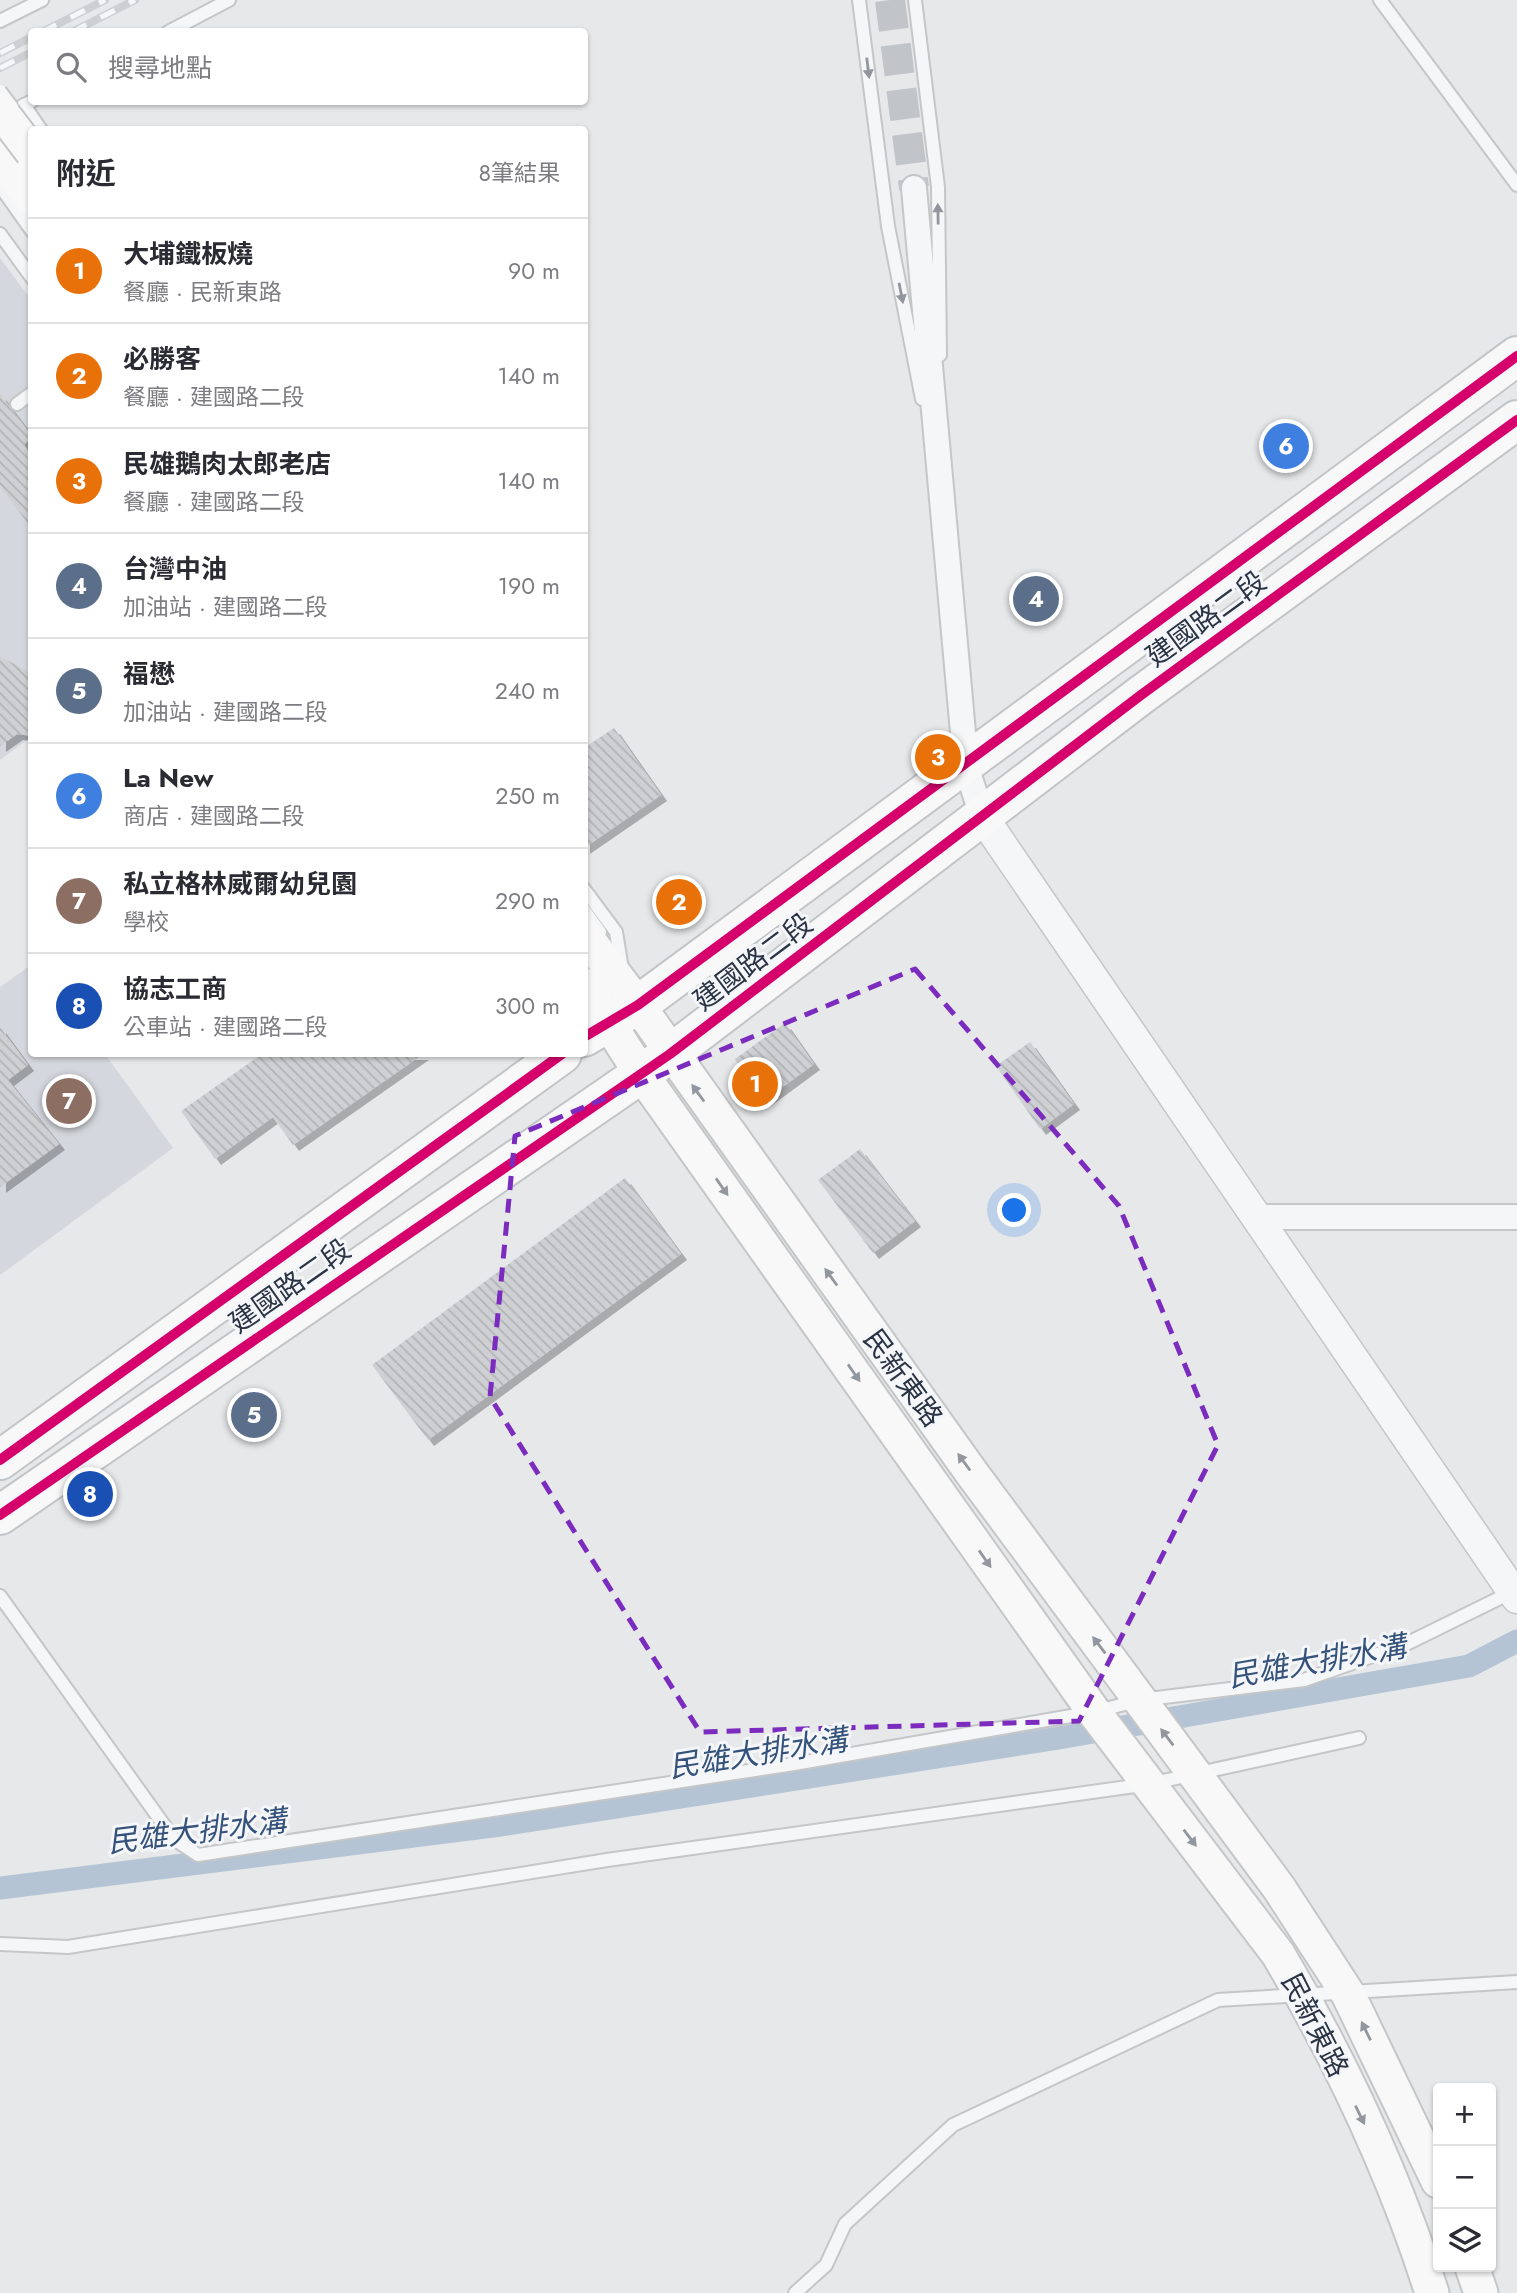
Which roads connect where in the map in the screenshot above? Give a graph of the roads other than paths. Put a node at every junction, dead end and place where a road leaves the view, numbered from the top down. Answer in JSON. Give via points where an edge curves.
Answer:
{"nodes":[{"id":1,"x":42,"y":0,"type":"edge"},
{"id":2,"x":229,"y":0,"type":"edge"},
{"id":3,"x":859,"y":0,"type":"edge"},
{"id":4,"x":915,"y":0,"type":"edge"},
{"id":5,"x":1380,"y":0,"type":"edge"},
{"id":6,"x":0,"y":21,"type":"edge"},
{"id":7,"x":176,"y":28,"type":"edge"},
{"id":8,"x":0,"y":91,"type":"edge"},
{"id":9,"x":18,"y":105,"type":"edge"},
{"id":10,"x":0,"y":117,"type":"edge"},
{"id":11,"x":37,"y":126,"type":"edge"},
{"id":12,"x":28,"y":128,"type":"edge"},
{"id":13,"x":28,"y":139,"type":"edge"},
{"id":14,"x":0,"y":156,"type":"edge"},
{"id":15,"x":1517,"y":185,"type":"edge"},
{"id":16,"x":0,"y":186,"type":"edge"},
{"id":17,"x":914,"y":188,"type":"tunnel mouth"},
{"id":18,"x":28,"y":194,"type":"edge"},
{"id":19,"x":28,"y":225,"type":"edge"},
{"id":20,"x":0,"y":234,"type":"edge"},
{"id":21,"x":28,"y":272,"type":"edge"},
{"id":22,"x":1517,"y":356,"type":"edge"},
{"id":23,"x":28,"y":396,"type":"edge"},
{"id":24,"x":16,"y":404,"type":"dead end"},
{"id":25,"x":1517,"y":420,"type":"edge"},
{"id":26,"x":942,"y":502,"type":"junction"},
{"id":27,"x":966,"y":766,"type":"junction"},
{"id":28,"x":982,"y":816,"type":"junction"},
{"id":29,"x":588,"y":894,"type":"edge"},
{"id":30,"x":588,"y":915,"type":"edge"},
{"id":31,"x":588,"y":951,"type":"edge"},
{"id":32,"x":600,"y":1002,"type":"edge"},
{"id":33,"x":558,"y":1057,"type":"edge"},
{"id":34,"x":655,"y":1063,"type":"junction"},
{"id":35,"x":1256,"y":1217,"type":"junction"},
{"id":36,"x":1517,"y":1217,"type":"edge"},
{"id":37,"x":0,"y":1460,"type":"edge"},
{"id":38,"x":0,"y":1515,"type":"edge"},
{"id":39,"x":1515,"y":1593,"type":"edge"},
{"id":40,"x":0,"y":1596,"type":"edge"},
{"id":41,"x":1140,"y":1700,"type":"junction"},
{"id":42,"x":1094,"y":1712,"type":"junction"},
{"id":43,"x":1359,"y":1738,"type":"dead end"},
{"id":44,"x":1195,"y":1774,"type":"junction"},
{"id":45,"x":1149,"y":1784,"type":"junction"},
{"id":46,"x":0,"y":1944,"type":"edge"},
{"id":47,"x":1517,"y":1982,"type":"edge"},
{"id":48,"x":1301,"y":1994,"type":"junction"},
{"id":49,"x":1348,"y":1994,"type":"junction"},
{"id":50,"x":1433,"y":2171,"type":"edge"},
{"id":51,"x":1474,"y":2272,"type":"edge"},
{"id":52,"x":796,"y":2293,"type":"edge"},
{"id":53,"x":1432,"y":2293,"type":"edge"},
{"id":54,"x":1481,"y":2293,"type":"edge"}],
"edges":[{"from":1,"to":6,"type":"lane"},
{"from":2,"to":7,"type":"lane"},
{"from":3,"to":26,"type":"lane","one_way":true,"via":[[888,226]]},
{"from":26,"to":4,"type":"lane","one_way":true,"via":[[938,187]]},
{"from":5,"to":15,"type":"lane"},
{"from":8,"to":12,"type":"lane","bridge":true},
{"from":9,"to":10,"type":"lane"},
{"from":9,"to":11,"type":"lane"},
{"from":9,"to":13,"type":"main road","bridge":true},
{"from":14,"to":18,"type":"main road"},
{"from":16,"to":19,"type":"lane"},
{"from":17,"to":26,"type":"street"},
{"from":20,"to":21,"type":"lane"},
{"from":22,"to":27,"type":"main road","name":"建國路二段"},
{"from":23,"to":24,"type":"lane"},
{"from":25,"to":28,"type":"main road","name":"建國路二段"},
{"from":26,"to":27,"type":"street"},
{"from":27,"to":28,"type":"street"},
{"from":27,"to":32,"type":"main road","name":"建國路二段"},
{"from":28,"to":34,"type":"main road","name":"建國路二段"},
{"from":28,"to":35,"type":"street"},
{"from":29,"to":32,"type":"lane","via":[[616,932]]},
{"from":30,"to":32,"type":"lane","via":[[600,931]]},
{"from":31,"to":32,"type":"main road"},
{"from":32,"to":34,"type":"main road"},
{"from":33,"to":37,"type":"main road","name":"建國路二段"},
{"from":34,"to":38,"type":"main road","name":"建國路二段"},
{"from":41,"to":34,"type":"main road","name":"民新東路","one_way":true,"via":[[971,1472]]},
{"from":34,"to":42,"type":"main road","name":"民新東路","one_way":true},
{"from":35,"to":36,"type":"street"},
{"from":35,"to":39,"type":"street"},
{"from":39,"to":41,"type":"lane","via":[[1404,1644],[1304,1680]]},
{"from":40,"to":42,"type":"lane","via":[[174,1839],[198,1855],[794,1764]]},
{"from":41,"to":42,"type":"lane"},
{"from":44,"to":41,"type":"main road","name":"民新東路","one_way":true},
{"from":42,"to":45,"type":"main road","name":"民新東路"},
{"from":43,"to":44,"type":"lane"},
{"from":44,"to":45,"type":"lane"},
{"from":44,"to":49,"type":"main road","name":"民新東路","via":[[1279,1888]]},
{"from":45,"to":46,"type":"lane","via":[[607,1860],[68,1947]]},
{"from":45,"to":48,"type":"main road","name":"民新東路","one_way":true,"via":[[1278,1954]]},
{"from":47,"to":49,"type":"lane"},
{"from":48,"to":49,"type":"lane"},
{"from":48,"to":52,"type":"lane","via":[[1218,2000],[953,2125],[845,2224],[827,2265]]},
{"from":48,"to":53,"type":"main road","name":"民新東路","one_way":true,"via":[[1367,2129]]},
{"from":50,"to":49,"type":"main road","name":"民新東路","one_way":true},
{"from":51,"to":54,"type":"main road"}]}
